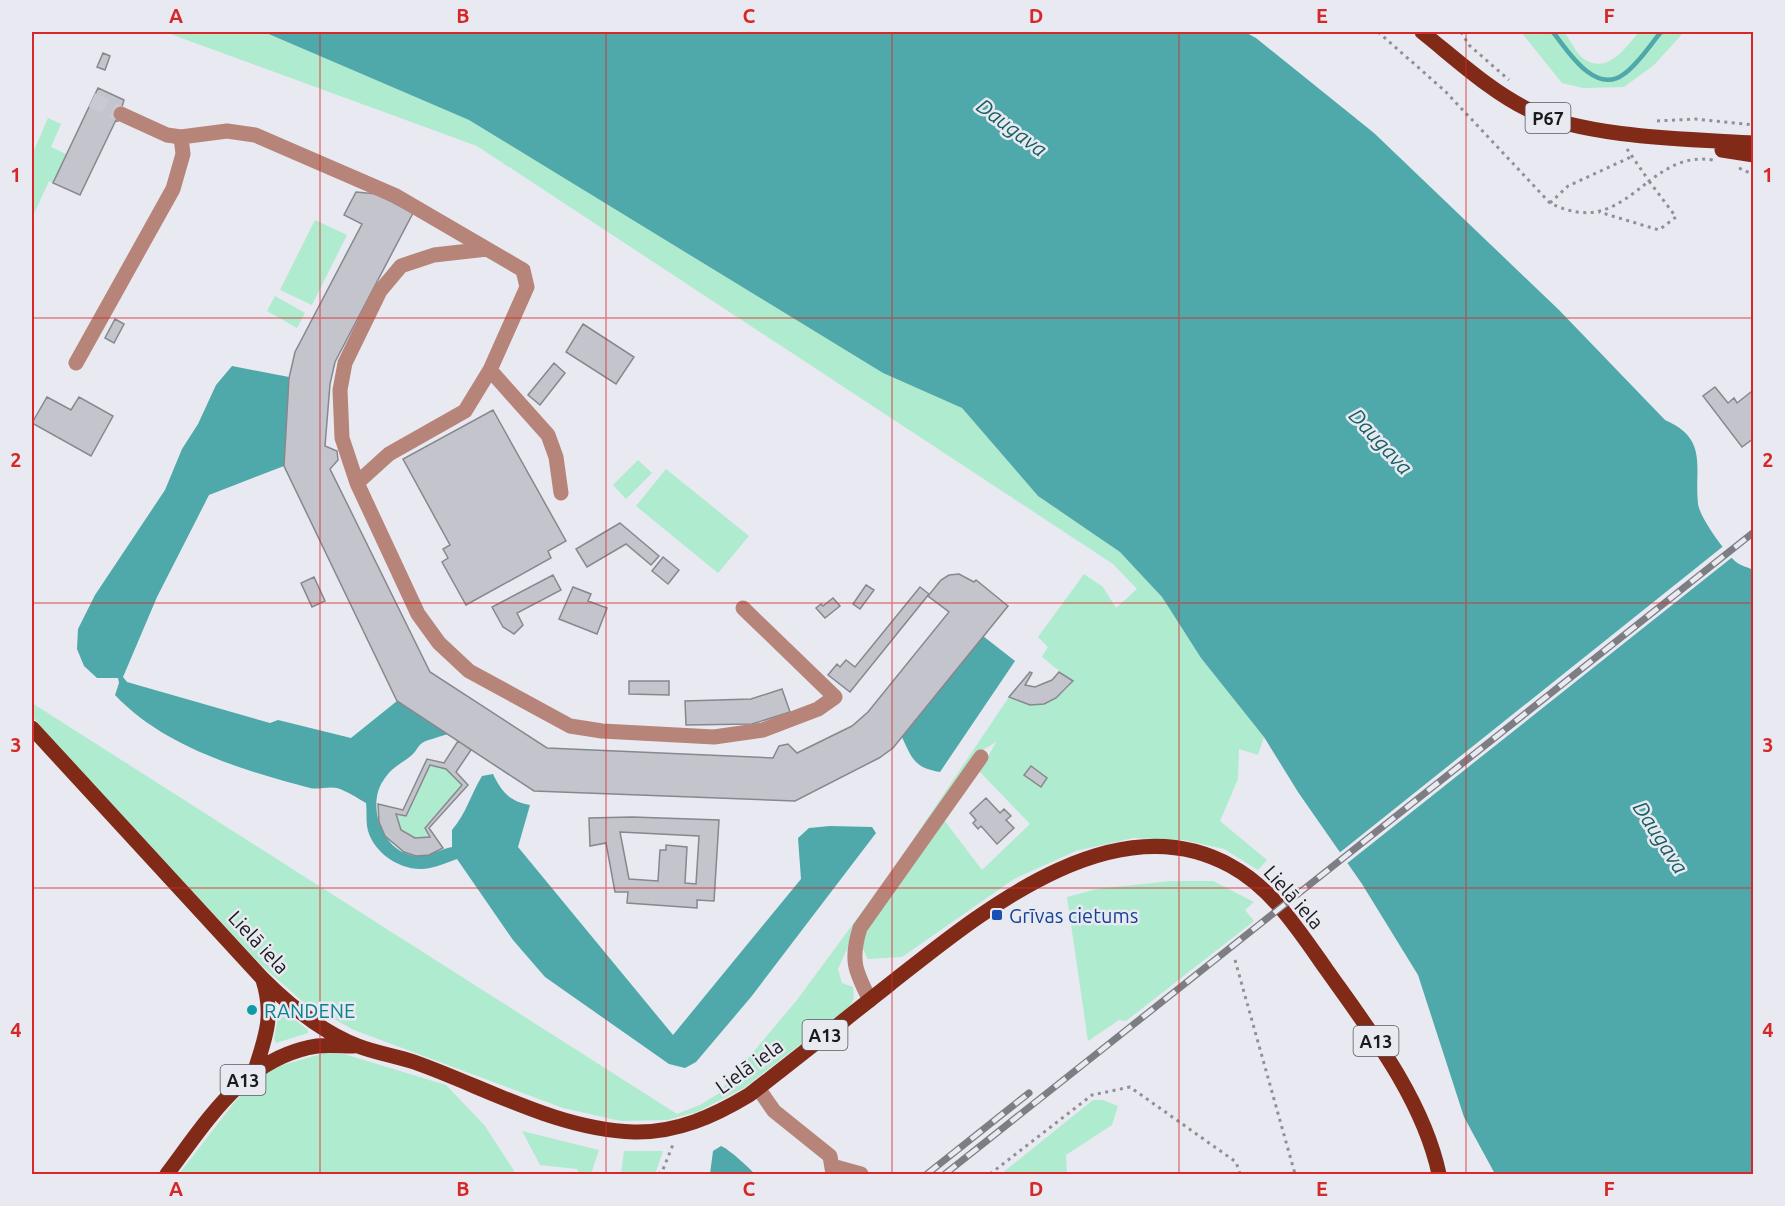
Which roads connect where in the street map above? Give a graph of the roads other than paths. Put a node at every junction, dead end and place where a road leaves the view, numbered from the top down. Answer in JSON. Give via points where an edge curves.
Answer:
{"nodes":[{"id":1,"x":1422,"y":32,"type":"edge"},
{"id":2,"x":121,"y":114,"type":"tunnel mouth"},
{"id":3,"x":1648,"y":136,"type":"junction"},
{"id":4,"x":182,"y":137,"type":"junction"},
{"id":5,"x":1754,"y":143,"type":"edge"},
{"id":6,"x":1754,"y":155,"type":"edge"},
{"id":7,"x":487,"y":249,"type":"junction"},
{"id":8,"x":76,"y":363,"type":"dead end"},
{"id":9,"x":490,"y":370,"type":"junction"},
{"id":10,"x":357,"y":483,"type":"junction"},
{"id":11,"x":561,"y":493,"type":"dead end"},
{"id":12,"x":743,"y":608,"type":"dead end"},
{"id":13,"x":32,"y":728,"type":"edge"},
{"id":14,"x":981,"y":757,"type":"dead end"},
{"id":15,"x":262,"y":978,"type":"junction"},
{"id":16,"x":870,"y":1000,"type":"junction"},
{"id":17,"x":357,"y":1046,"type":"junction"},
{"id":18,"x":255,"y":1070,"type":"junction"},
{"id":19,"x":758,"y":1088,"type":"junction"},
{"id":20,"x":832,"y":1170,"type":"edge"},
{"id":21,"x":167,"y":1174,"type":"edge"},
{"id":22,"x":861,"y":1174,"type":"edge"},
{"id":23,"x":1439,"y":1174,"type":"edge"}],
"edges":[{"from":1,"to":3,"type":"main road","number":"P67","via":[[1509,99],[1538,114],[1594,129]]},
{"from":2,"to":4,"type":"lane","via":[[167,135]]},
{"from":3,"to":5,"type":"main road","number":"P67"},
{"from":3,"to":6,"type":"main road","number":"P67"},
{"from":4,"to":7,"type":"lane","via":[[227,131],[255,135],[396,196]]},
{"from":4,"to":8,"type":"lane","via":[[183,154],[173,189]]},
{"from":7,"to":9,"type":"lane","via":[[524,270],[527,287]]},
{"from":7,"to":10,"type":"lane","via":[[434,255],[401,266],[380,291],[345,363],[340,390],[342,438]]},
{"from":9,"to":10,"type":"lane","via":[[465,411],[389,454]]},
{"from":9,"to":11,"type":"lane","via":[[548,435]]},
{"from":10,"to":12,"type":"lane","via":[[418,614],[439,643],[469,671],[570,726],[714,737],[763,730],[818,709],[835,697]]},
{"from":13,"to":15,"type":"main road","name":"Lielā iela"},
{"from":14,"to":16,"type":"lane","via":[[860,928],[853,951],[857,974]]},
{"from":15,"to":17,"type":"main road","name":"Lielā iela","via":[[302,1014]]},
{"from":15,"to":18,"type":"main road","via":[[270,1001],[269,1017]]},
{"from":16,"to":19,"type":"main road","name":"Lielā iela","number":"A13"},
{"from":16,"to":23,"type":"main road","name":"Lielā iela","number":"A13","via":[[975,917],[1050,873],[1134,847],[1203,854],[1250,878],[1290,920],[1372,1035],[1406,1092],[1434,1149]]},
{"from":17,"to":18,"type":"main road","number":"A13","via":[[317,1046],[283,1055]]},
{"from":17,"to":19,"type":"main road","name":"Lielā iela","number":"A13","via":[[414,1062],[547,1113],[593,1127],[635,1132],[680,1127],[715,1115]]},
{"from":18,"to":21,"type":"main road","number":"A13","via":[[235,1087]]},
{"from":19,"to":20,"type":"lane","via":[[774,1111],[830,1156]]},
{"from":20,"to":22,"type":"lane"}]}
